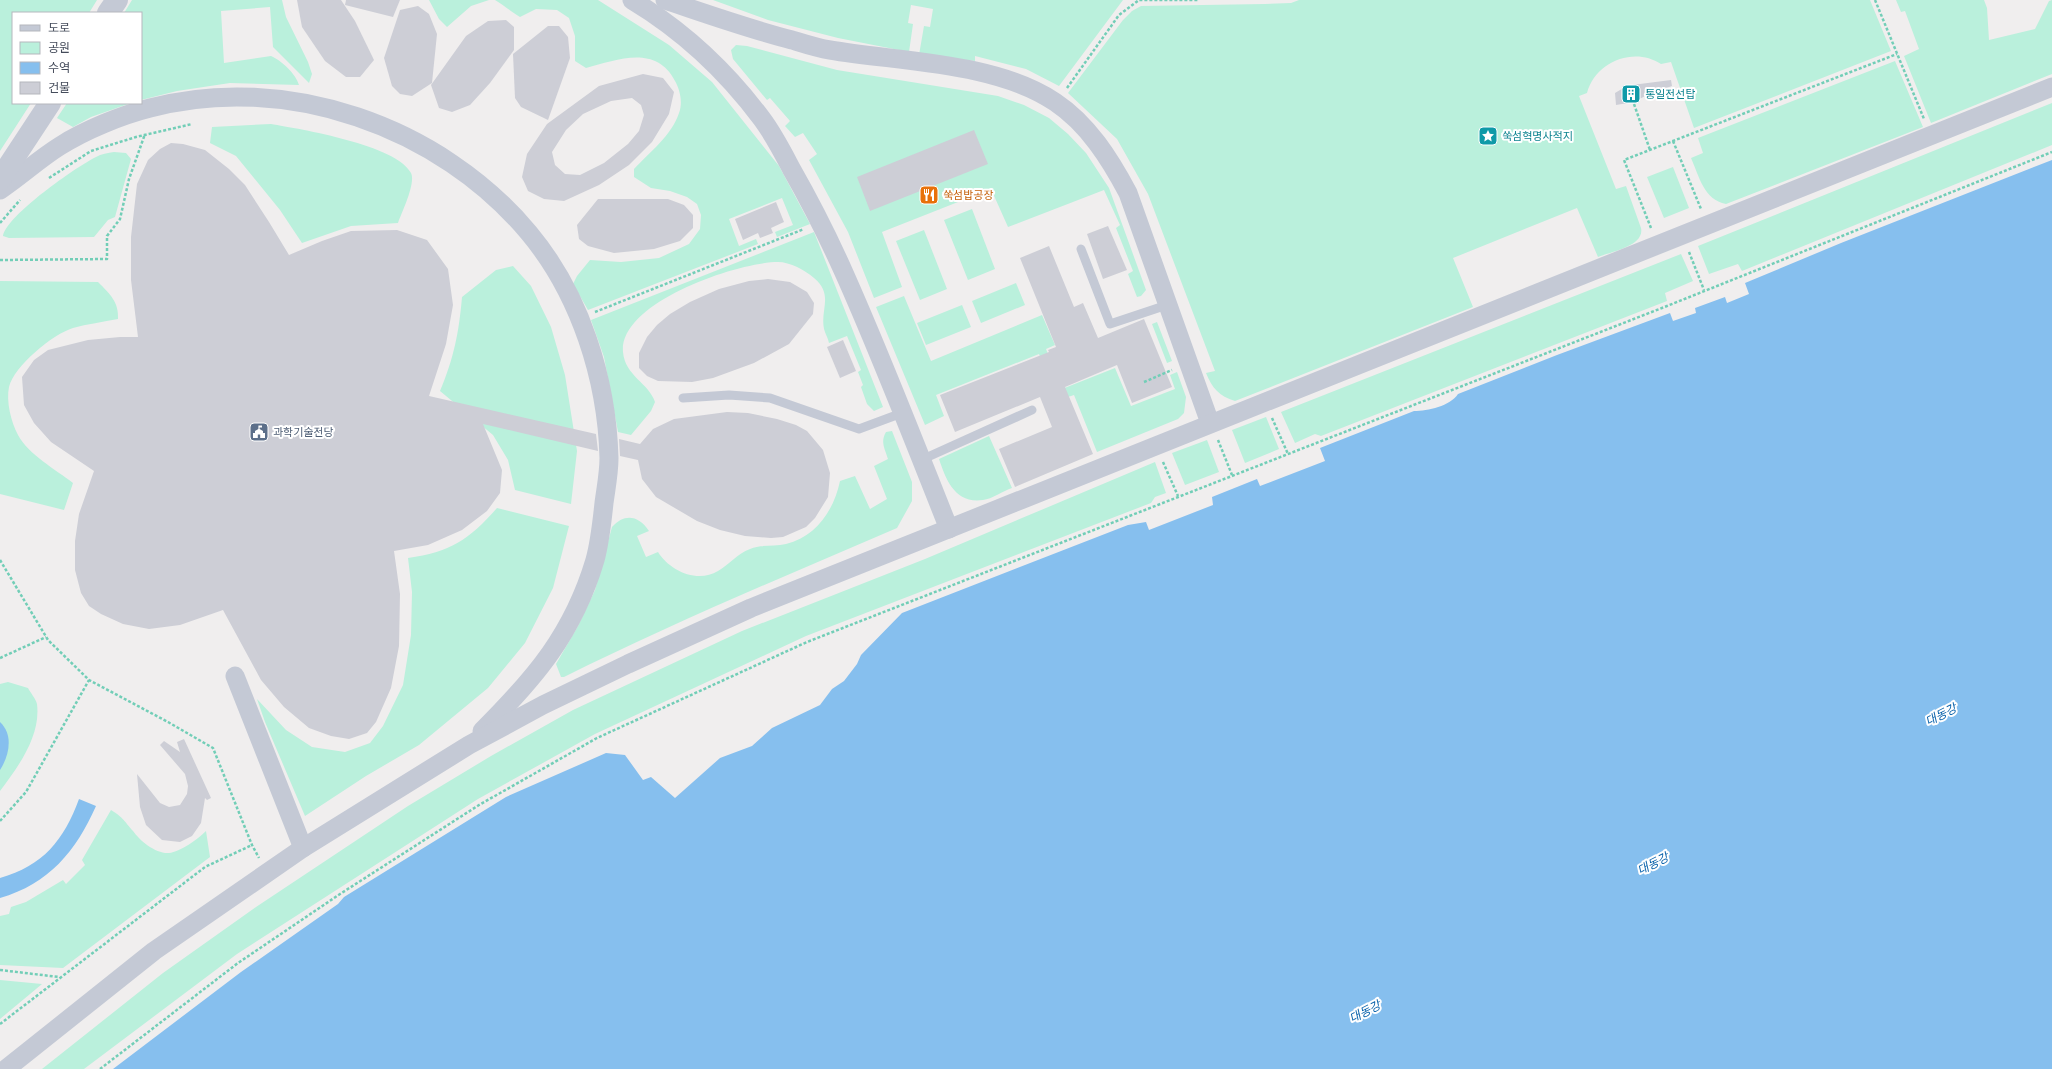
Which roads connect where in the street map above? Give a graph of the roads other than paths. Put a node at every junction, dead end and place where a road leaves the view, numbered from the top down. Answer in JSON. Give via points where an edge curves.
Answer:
{"nodes":[{"id":1,"x":117,"y":0,"type":"edge"},
{"id":2,"x":632,"y":0,"type":"edge"},
{"id":3,"x":665,"y":0,"type":"edge"},
{"id":4,"x":109,"y":12,"type":"edge"},
{"id":5,"x":2052,"y":87,"type":"edge"},
{"id":6,"x":49,"y":104,"type":"edge"},
{"id":7,"x":0,"y":179,"type":"edge"},
{"id":8,"x":0,"y":190,"type":"edge"},
{"id":9,"x":1081,"y":249,"type":"dead end"},
{"id":10,"x":1168,"y":305,"type":"junction"},
{"id":11,"x":683,"y":398,"type":"dead end"},
{"id":12,"x":1032,"y":410,"type":"dead end"},
{"id":13,"x":902,"y":413,"type":"junction"},
{"id":14,"x":1214,"y":431,"type":"junction"},
{"id":15,"x":921,"y":460,"type":"junction"},
{"id":16,"x":949,"y":528,"type":"junction"},
{"id":17,"x":235,"y":676,"type":"dead end"},
{"id":18,"x":469,"y":745,"type":"junction"},
{"id":19,"x":303,"y":848,"type":"junction"},
{"id":20,"x":6,"y":1069,"type":"edge"}],
"edges":[{"from":1,"to":4,"type":"street"},
{"from":2,"to":13,"type":"street","via":[[658,16],[688,40],[762,119],[821,222]]},
{"from":3,"to":10,"type":"street","via":[[751,29],[828,50],[966,70],[1007,80],[1056,102],[1087,130],[1115,168],[1128,194]]},
{"from":5,"to":14,"type":"street","via":[[1707,224]]},
{"from":6,"to":7,"type":"street"},
{"from":8,"to":18,"type":"street","via":[[61,145],[105,124],[150,108],[202,98],[256,98],[313,104],[392,130],[427,148],[467,174],[530,233],[549,259],[565,288],[596,368],[609,460],[595,559],[575,611],[550,656],[519,694]]},
{"from":9,"to":10,"type":"lane","via":[[1110,324]]},
{"from":10,"to":14,"type":"street"},
{"from":11,"to":13,"type":"lane","via":[[729,395],[770,398],[859,429]]},
{"from":12,"to":15,"type":"lane"},
{"from":13,"to":15,"type":"street"},
{"from":14,"to":16,"type":"street"},
{"from":15,"to":16,"type":"street"},
{"from":16,"to":18,"type":"street","via":[[737,614],[550,702]]},
{"from":17,"to":19,"type":"street"},
{"from":18,"to":19,"type":"street"},
{"from":19,"to":20,"type":"street","via":[[154,951]]}]}
